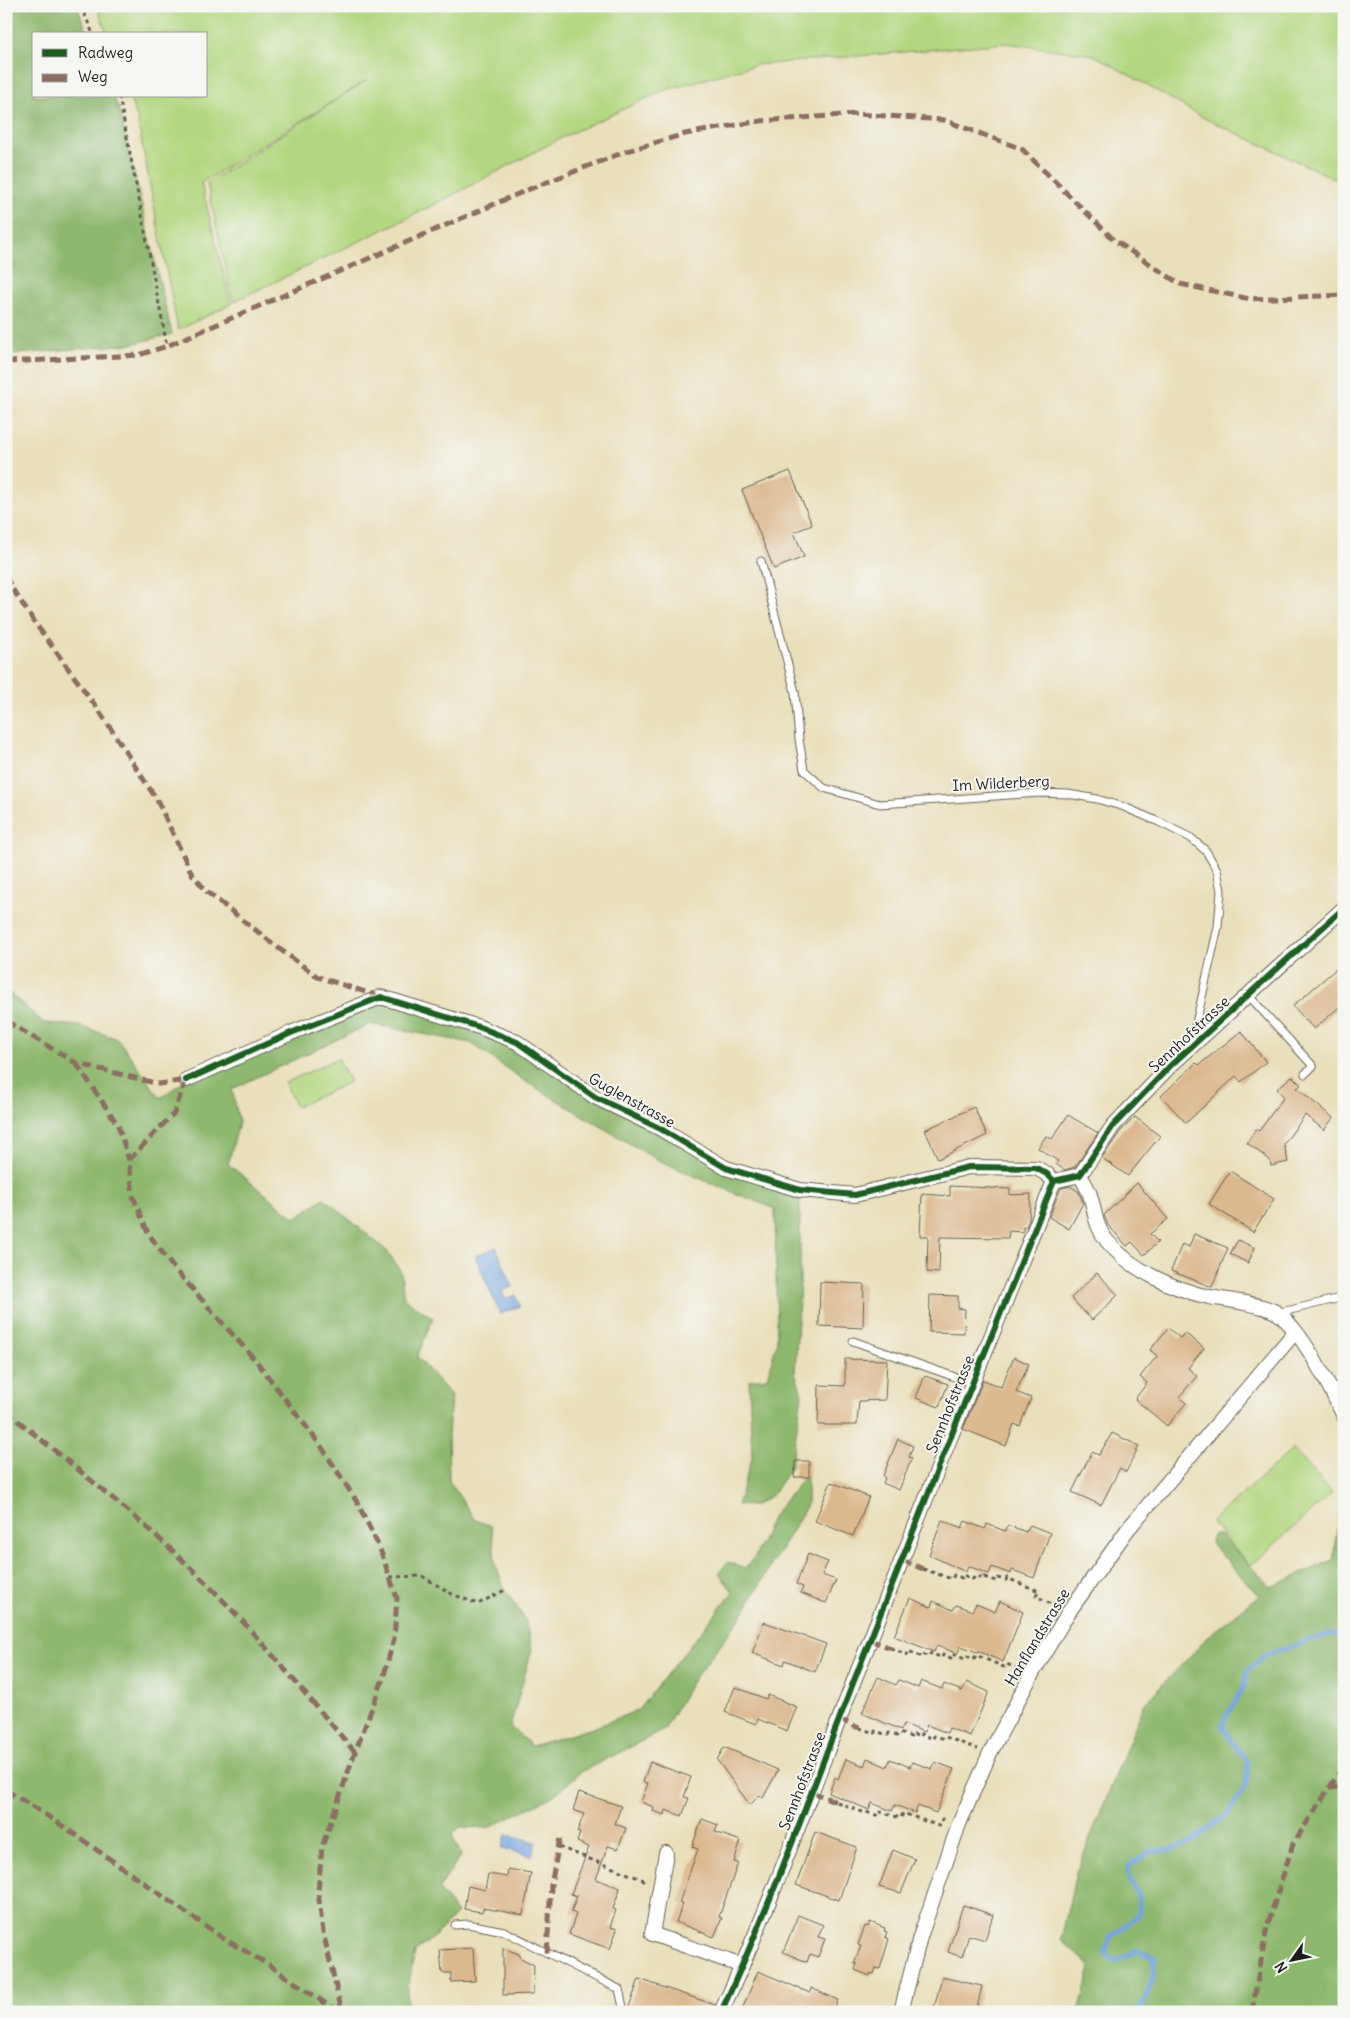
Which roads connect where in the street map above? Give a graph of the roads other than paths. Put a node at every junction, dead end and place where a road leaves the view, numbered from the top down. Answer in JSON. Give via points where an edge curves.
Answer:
{"nodes":[{"id":1,"x":761,"y":561,"type":"dead end"},
{"id":2,"x":1344,"y":908,"type":"edge"},
{"id":3,"x":1249,"y":996,"type":"junction"},
{"id":4,"x":1191,"y":1047,"type":"junction"},
{"id":5,"x":1304,"y":1074,"type":"dead end"},
{"id":6,"x":186,"y":1080,"type":"dead end"},
{"id":7,"x":1080,"y":1175,"type":"junction"},
{"id":8,"x":1054,"y":1181,"type":"junction"},
{"id":9,"x":1344,"y":1297,"type":"edge"},
{"id":10,"x":1278,"y":1313,"type":"junction"},
{"id":11,"x":1295,"y":1332,"type":"junction"},
{"id":12,"x":853,"y":1341,"type":"dead end"},
{"id":13,"x":972,"y":1383,"type":"junction"},
{"id":14,"x":1344,"y":1416,"type":"edge"},
{"id":15,"x":666,"y":1853,"type":"dead end"},
{"id":16,"x":455,"y":1925,"type":"dead end"},
{"id":17,"x":742,"y":1966,"type":"junction"},
{"id":18,"x":624,"y":2012,"type":"edge"},
{"id":19,"x":721,"y":2012,"type":"edge"},
{"id":20,"x":901,"y":2012,"type":"edge"}],
"edges":[{"from":1,"to":4,"type":"lane","name":"Im Wilderberg","via":[[795,692],[804,770],[824,788],[880,804],[1040,793],[1088,797],[1124,806],[1159,822],[1191,838],[1206,851],[1217,870],[1220,891],[1218,927]]},
{"from":2,"to":3,"type":"street","name":"Sennhofstrasse"},
{"from":3,"to":4,"type":"street","name":"Sennhofstrasse"},
{"from":3,"to":5,"type":"lane","via":[[1313,1066]]},
{"from":4,"to":7,"type":"street","name":"Sennhofstrasse","via":[[1113,1126]]},
{"from":6,"to":8,"type":"street","name":"Guglenstrasse","via":[[381,997],[517,1042],[595,1097],[661,1129],[726,1168],[800,1190],[855,1195],[968,1167],[1036,1168]]},
{"from":7,"to":8,"type":"street"},
{"from":7,"to":10,"type":"street","via":[[1090,1193],[1096,1225],[1108,1241],[1136,1266],[1189,1291],[1245,1302]]},
{"from":8,"to":13,"type":"street","name":"Sennhofstrasse"},
{"from":9,"to":10,"type":"lane"},
{"from":10,"to":11,"type":"street"},
{"from":11,"to":14,"type":"street","via":[[1324,1375]]},
{"from":11,"to":20,"type":"street","name":"Hanflandstrasse","via":[[1128,1529],[1068,1613],[1032,1674],[990,1753],[959,1824],[920,1938]]},
{"from":12,"to":13,"type":"lane"},
{"from":13,"to":17,"type":"street","name":"Sennhofstrasse"},
{"from":15,"to":17,"type":"street","via":[[652,1934]]},
{"from":16,"to":18,"type":"lane","via":[[468,1924],[504,1931],[619,1989]]},
{"from":17,"to":19,"type":"street","name":"Sennhofstrasse"}]}
